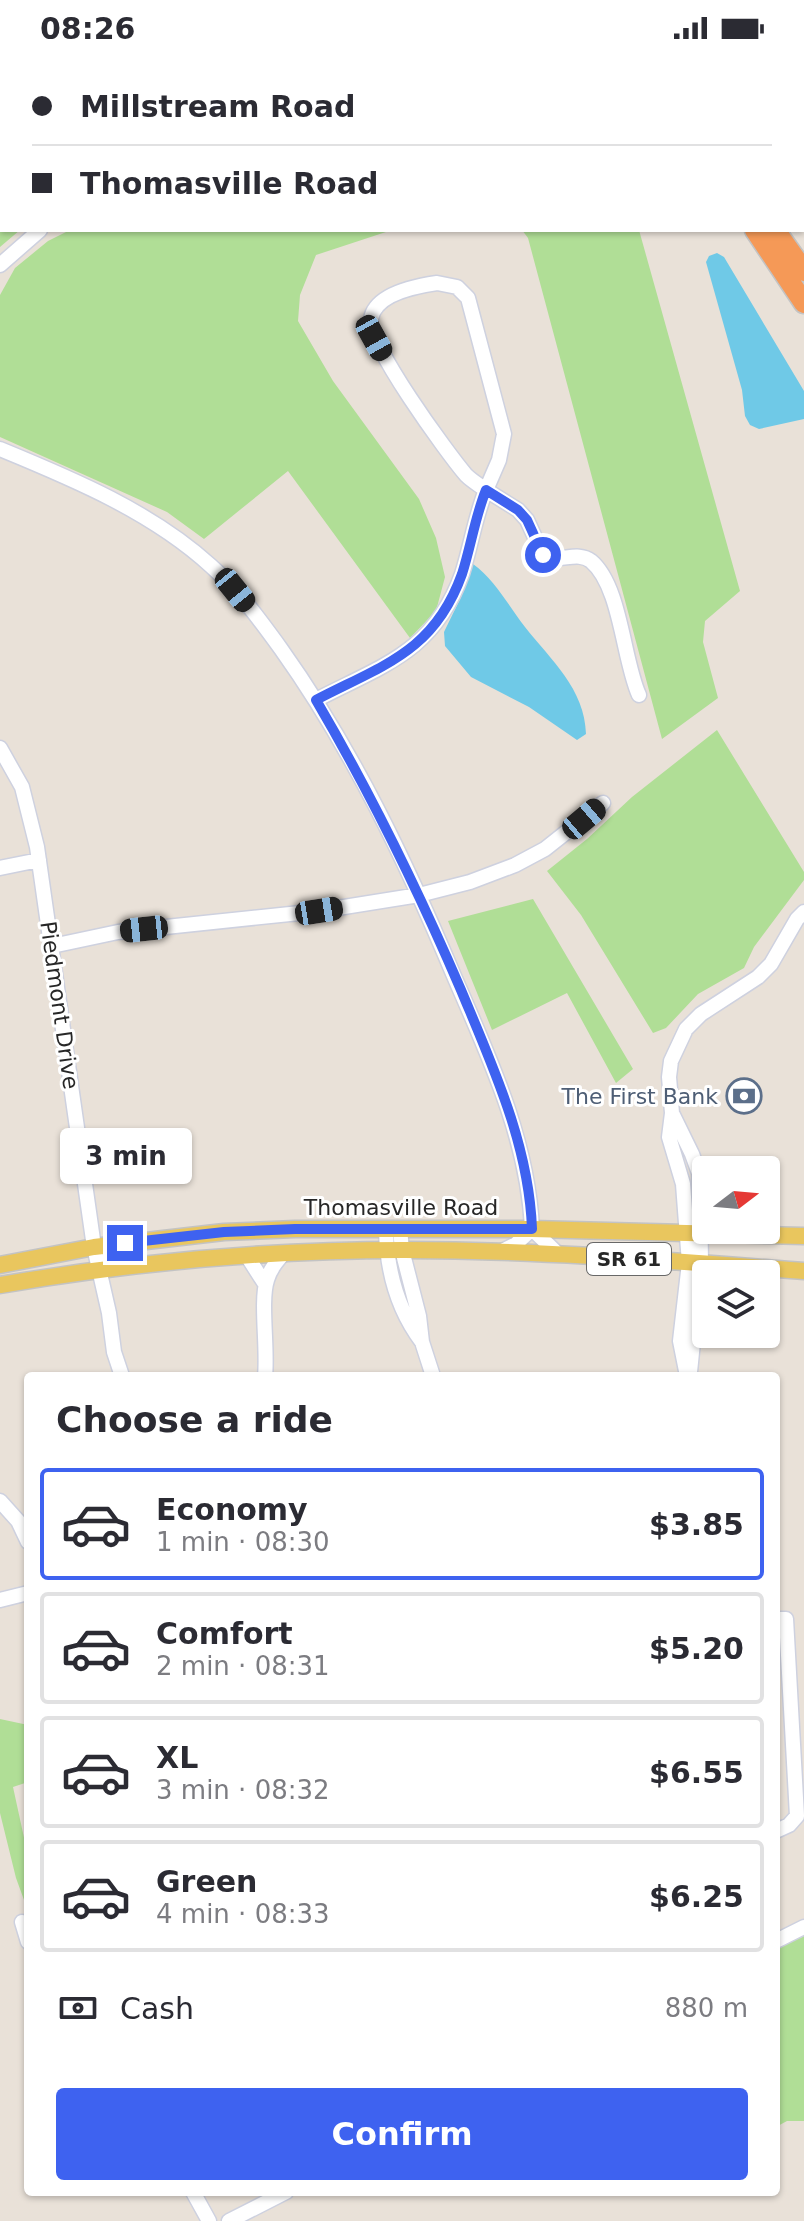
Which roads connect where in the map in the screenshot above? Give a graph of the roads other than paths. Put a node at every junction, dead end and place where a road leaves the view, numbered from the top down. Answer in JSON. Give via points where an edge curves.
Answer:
{"nodes":[{"id":1,"x":38,"y":232,"type":"edge"},
{"id":2,"x":756,"y":232,"type":"edge"},
{"id":3,"x":776,"y":232,"type":"edge"},
{"id":4,"x":0,"y":265,"type":"edge"},
{"id":5,"x":804,"y":271,"type":"edge"},
{"id":6,"x":804,"y":303,"type":"edge"},
{"id":7,"x":0,"y":449,"type":"edge"},
{"id":8,"x":486,"y":490,"type":"junction"},
{"id":9,"x":639,"y":695,"type":"dead end"},
{"id":10,"x":316,"y":700,"type":"junction"},
{"id":11,"x":0,"y":748,"type":"edge"},
{"id":12,"x":603,"y":803,"type":"dead end"},
{"id":13,"x":39,"y":860,"type":"junction"},
{"id":14,"x":0,"y":868,"type":"edge"},
{"id":15,"x":419,"y":895,"type":"junction"},
{"id":16,"x":804,"y":912,"type":"edge"},
{"id":17,"x":52,"y":946,"type":"junction"},
{"id":18,"x":692,"y":1157,"type":"edge"},
{"id":19,"x":532,"y":1229,"type":"junction"},
{"id":20,"x":393,"y":1230,"type":"junction"},
{"id":21,"x":245,"y":1231,"type":"junction"},
{"id":22,"x":692,"y":1232,"type":"edge"},
{"id":23,"x":780,"y":1235,"type":"edge"},
{"id":24,"x":804,"y":1236,"type":"edge"},
{"id":25,"x":94,"y":1247,"type":"junction"},
{"id":26,"x":394,"y":1250,"type":"junction"},
{"id":27,"x":499,"y":1252,"type":"junction"},
{"id":28,"x":284,"y":1253,"type":"junction"},
{"id":29,"x":558,"y":1254,"type":"junction"},
{"id":30,"x":247,"y":1256,"type":"junction"},
{"id":31,"x":692,"y":1263,"type":"edge"},
{"id":32,"x":0,"y":1265,"type":"edge"},
{"id":33,"x":99,"y":1268,"type":"junction"},
{"id":34,"x":780,"y":1269,"type":"edge"},
{"id":35,"x":804,"y":1271,"type":"edge"},
{"id":36,"x":692,"y":1279,"type":"edge"},
{"id":37,"x":265,"y":1284,"type":"junction"},
{"id":38,"x":0,"y":1285,"type":"edge"},
{"id":39,"x":121,"y":1372,"type":"edge"},
{"id":40,"x":265,"y":1372,"type":"edge"},
{"id":41,"x":432,"y":1372,"type":"edge"},
{"id":42,"x":687,"y":1372,"type":"edge"},
{"id":43,"x":0,"y":1501,"type":"edge"},
{"id":44,"x":24,"y":1534,"type":"edge"},
{"id":45,"x":24,"y":1594,"type":"edge"},
{"id":46,"x":0,"y":1600,"type":"edge"},
{"id":47,"x":780,"y":1620,"type":"edge"},
{"id":48,"x":780,"y":1829,"type":"edge"},
{"id":49,"x":22,"y":1922,"type":"dead end"},
{"id":50,"x":804,"y":1927,"type":"edge"},
{"id":51,"x":24,"y":1929,"type":"edge"},
{"id":52,"x":780,"y":1939,"type":"edge"},
{"id":53,"x":195,"y":2196,"type":"edge"},
{"id":54,"x":278,"y":2196,"type":"edge"},
{"id":55,"x":209,"y":2221,"type":"edge"},
{"id":56,"x":229,"y":2221,"type":"edge"}],
"edges":[{"from":1,"to":4,"type":"street"},
{"from":2,"to":6,"type":"highway"},
{"from":3,"to":5,"type":"highway"},
{"from":7,"to":10,"type":"street","via":[[138,514],[192,549],[235,590]]},
{"from":8,"to":8,"type":"street","via":[[504,434],[468,298],[457,287],[437,283],[392,296],[371,316],[374,338],[455,461]]},
{"from":8,"to":9,"type":"street","via":[[527,520],[543,555],[592,562],[616,611]]},
{"from":8,"to":10,"type":"street","via":[[461,575],[431,631],[408,651]]},
{"from":10,"to":15,"type":"street"},
{"from":11,"to":13,"type":"street","name":"Piedmont Drive","via":[[22,787]]},
{"from":12,"to":15,"type":"street","via":[[533,856],[470,882]]},
{"from":13,"to":14,"type":"street"},
{"from":13,"to":17,"type":"street","name":"Piedmont Drive"},
{"from":15,"to":17,"type":"street","via":[[118,932]]},
{"from":15,"to":19,"type":"street","via":[[502,1091],[523,1158]]},
{"from":16,"to":18,"type":"street","via":[[758,977],[686,1029],[671,1061],[672,1113]]},
{"from":17,"to":25,"type":"street","name":"Piedmont Drive"},
{"from":19,"to":20,"type":"main road","name":"Thomasville Road","number":"SR 61"},
{"from":19,"to":22,"type":"main road","name":"Thomasville Road","number":"SR 61"},
{"from":19,"to":27,"type":"street"},
{"from":19,"to":29,"type":"street"},
{"from":20,"to":21,"type":"main road","name":"Thomasville Road","number":"SR 61"},
{"from":20,"to":26,"type":"street"},
{"from":21,"to":25,"type":"main road","name":"Thomasville Road","number":"SR 61"},
{"from":21,"to":30,"type":"main road"},
{"from":23,"to":24,"type":"main road","name":"Thomasville Road","number":"SR 61"},
{"from":25,"to":32,"type":"main road","name":"Thomasville Road","number":"SR 61"},
{"from":25,"to":33,"type":"street","name":"Piedmont Drive"},
{"from":26,"to":27,"type":"main road","name":"Thomasville Road","number":"SR 61"},
{"from":26,"to":28,"type":"main road","name":"Thomasville Road","number":"SR 61"},
{"from":26,"to":41,"type":"street","via":[[397,1296]]},
{"from":27,"to":29,"type":"main road","name":"Thomasville Road","number":"SR 61"},
{"from":28,"to":30,"type":"main road","name":"Thomasville Road","number":"SR 61"},
{"from":28,"to":37,"type":"street"},
{"from":29,"to":31,"type":"main road","name":"Thomasville Road","number":"SR 61"},
{"from":30,"to":33,"type":"main road","name":"Thomasville Road","number":"SR 61"},
{"from":30,"to":37,"type":"street"},
{"from":33,"to":38,"type":"main road","name":"Thomasville Road","number":"SR 61"},
{"from":33,"to":39,"type":"street","name":"Piedmont Drive"},
{"from":34,"to":35,"type":"main road","name":"Thomasville Road","number":"SR 61"},
{"from":36,"to":42,"type":"street","via":[[680,1341]]},
{"from":37,"to":40,"type":"street"},
{"from":43,"to":44,"type":"street"},
{"from":45,"to":46,"type":"street"},
{"from":47,"to":48,"type":"street","via":[[786,1621],[797,1816]]},
{"from":49,"to":51,"type":"street"},
{"from":50,"to":52,"type":"street"},
{"from":53,"to":55,"type":"street"},
{"from":54,"to":56,"type":"street"}]}
